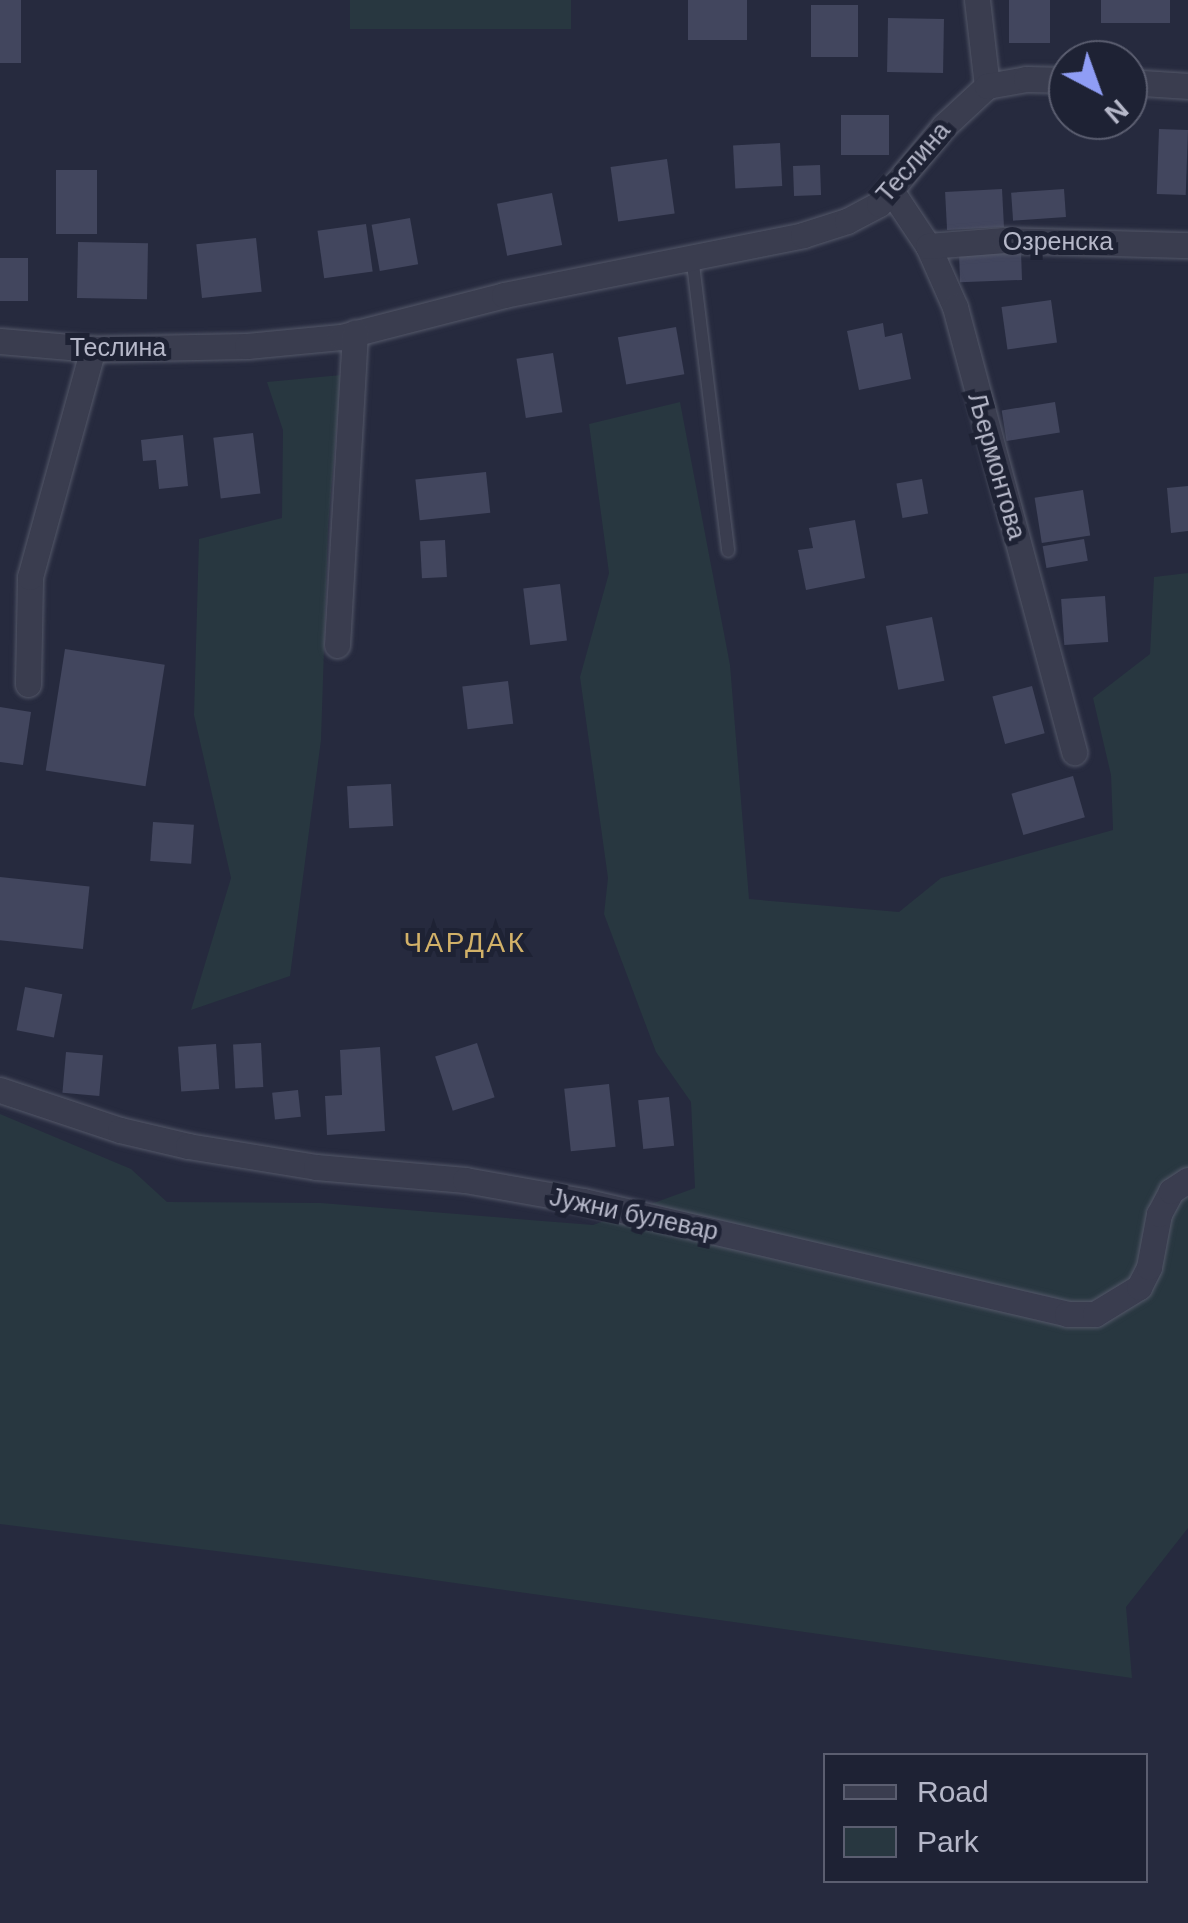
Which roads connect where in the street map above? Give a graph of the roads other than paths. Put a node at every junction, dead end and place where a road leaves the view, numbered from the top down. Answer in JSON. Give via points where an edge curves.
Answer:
{"nodes":[{"id":1,"x":977,"y":0,"type":"edge"},
{"id":2,"x":1048,"y":80,"type":"edge"},
{"id":3,"x":1148,"y":83,"type":"edge"},
{"id":4,"x":988,"y":86,"type":"junction"},
{"id":5,"x":1188,"y":86,"type":"edge"},
{"id":6,"x":892,"y":192,"type":"junction"},
{"id":7,"x":1188,"y":245,"type":"edge"},
{"id":8,"x":928,"y":246,"type":"junction"},
{"id":9,"x":692,"y":256,"type":"junction"},
{"id":10,"x":355,"y":334,"type":"junction"},
{"id":11,"x":0,"y":342,"type":"edge"},
{"id":12,"x":93,"y":349,"type":"junction"},
{"id":13,"x":728,"y":550,"type":"dead end"},
{"id":14,"x":338,"y":645,"type":"dead end"},
{"id":15,"x":28,"y":684,"type":"dead end"},
{"id":16,"x":1074,"y":752,"type":"dead end"},
{"id":17,"x":0,"y":1090,"type":"edge"},
{"id":18,"x":1188,"y":1180,"type":"edge"}],
"edges":[{"from":1,"to":4,"type":"street"},
{"from":2,"to":4,"type":"street"},
{"from":3,"to":5,"type":"street"},
{"from":4,"to":6,"type":"street","name":"Теслина","via":[[930,141]]},
{"from":6,"to":8,"type":"street","name":"Љермонтова"},
{"from":6,"to":9,"type":"street","name":"Теслина","via":[[848,221]]},
{"from":7,"to":8,"type":"street","name":"Озренска","via":[[1005,240]]},
{"from":8,"to":16,"type":"street","name":"Љермонтова","via":[[955,307]]},
{"from":9,"to":10,"type":"street","name":"Теслина"},
{"from":9,"to":13,"type":"lane"},
{"from":10,"to":12,"type":"street","name":"Теслина","via":[[247,346]]},
{"from":10,"to":14,"type":"street"},
{"from":11,"to":12,"type":"street","name":"Теслина"},
{"from":12,"to":15,"type":"street","via":[[30,578]]},
{"from":17,"to":18,"type":"street","name":"Јужни булевар","via":[[188,1146],[583,1201],[1068,1314],[1095,1314],[1139,1287],[1159,1214],[1172,1191]]}]}
